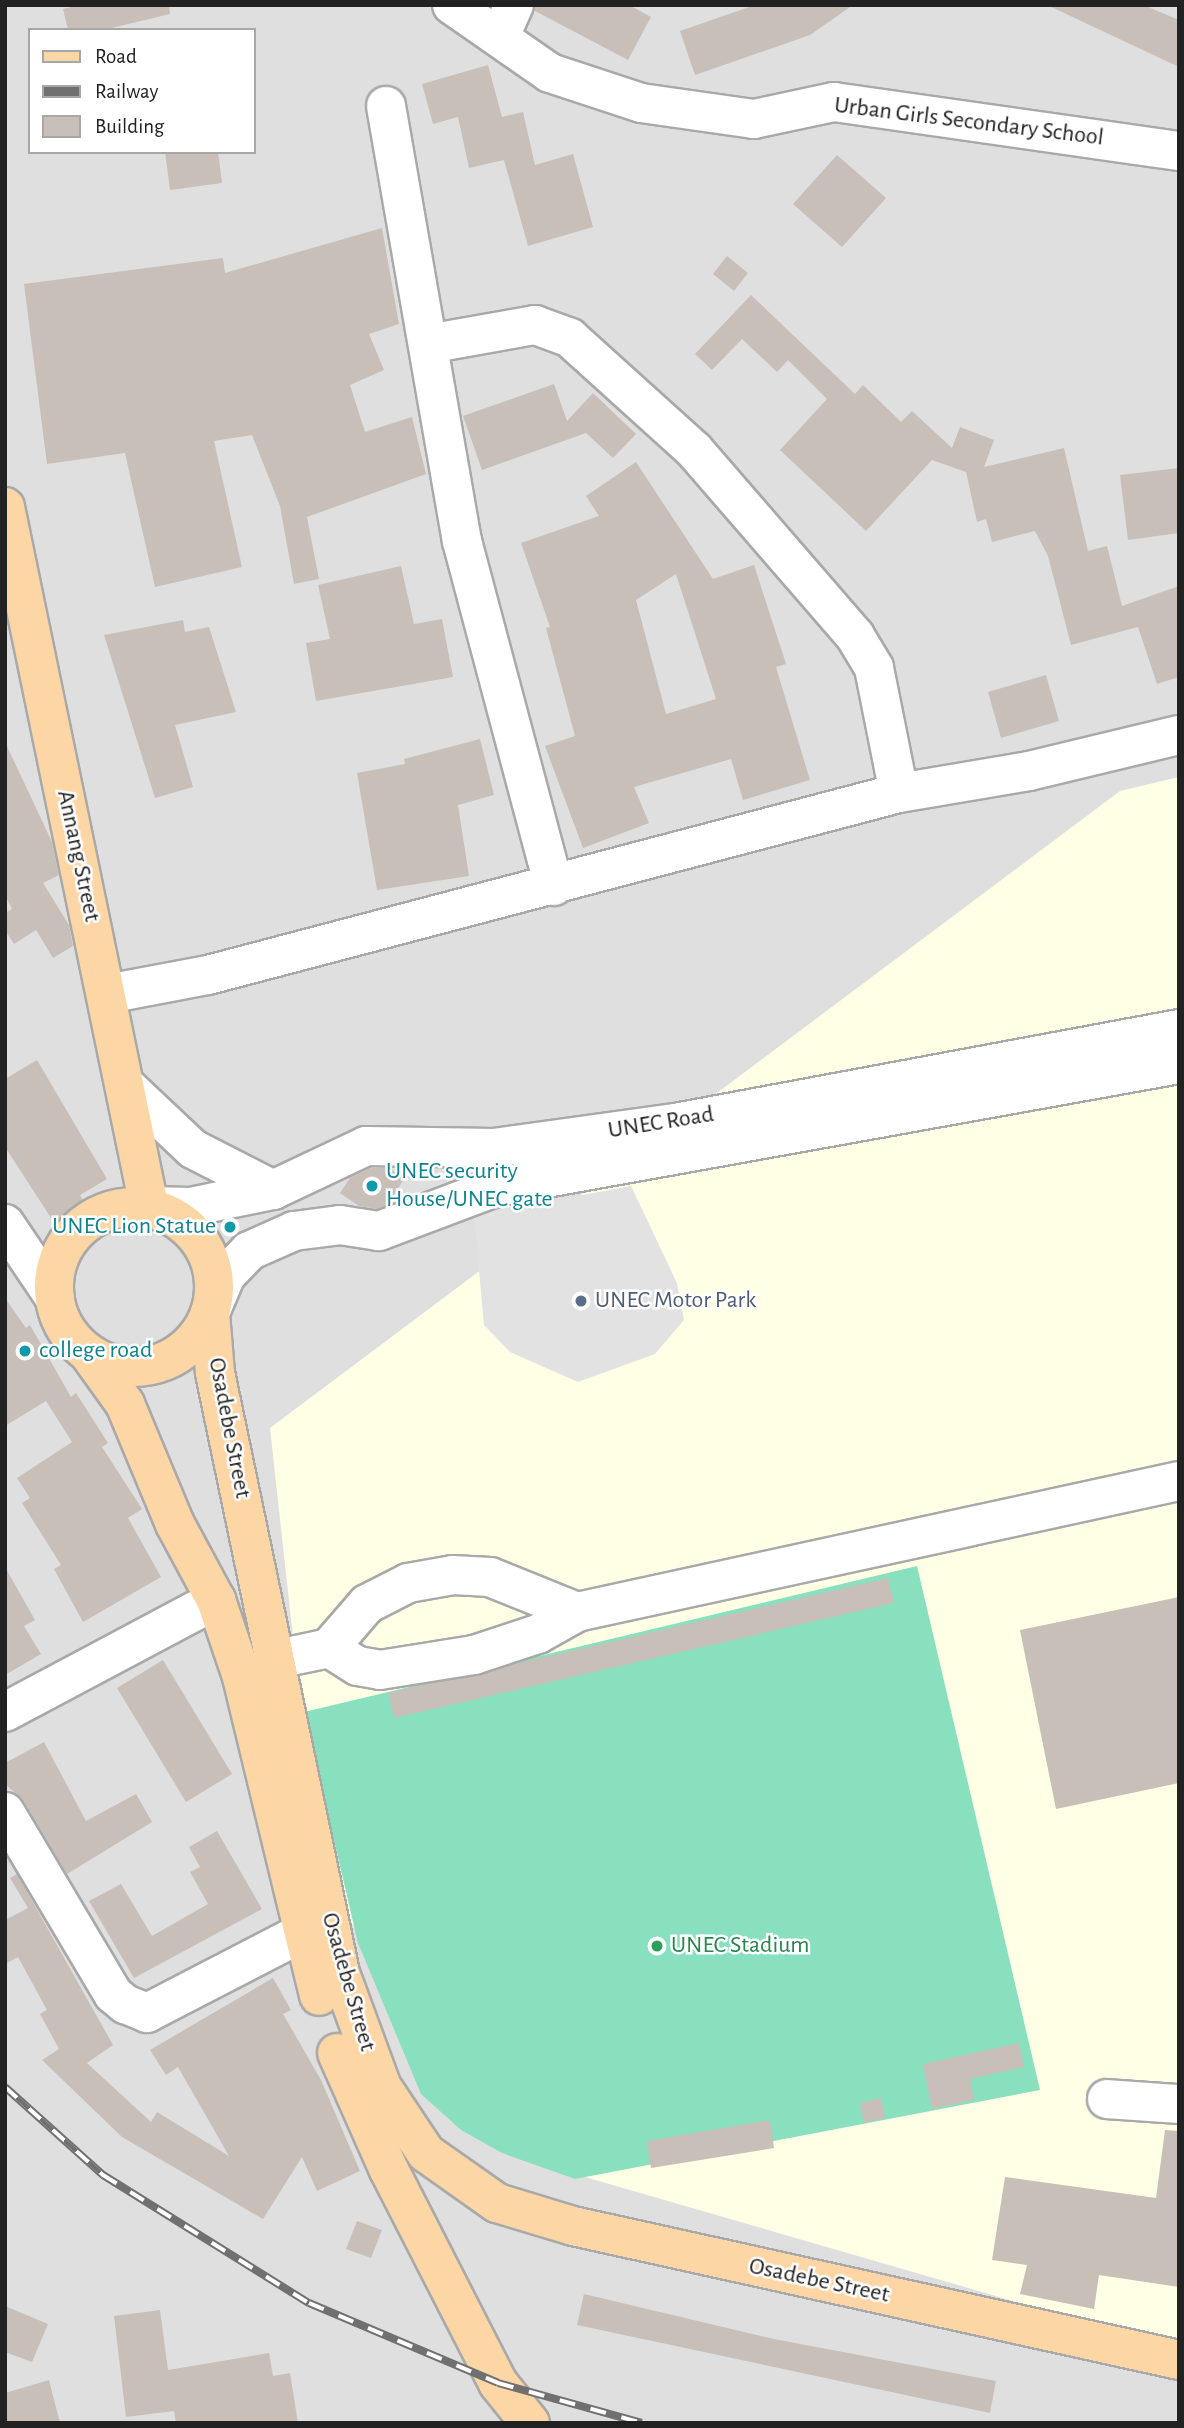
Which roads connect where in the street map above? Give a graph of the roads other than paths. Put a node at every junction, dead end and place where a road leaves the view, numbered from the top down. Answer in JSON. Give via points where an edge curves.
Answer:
{"nodes":[{"id":1,"x":452,"y":5,"type":"edge"},
{"id":2,"x":507,"y":20,"type":"edge"},
{"id":3,"x":386,"y":106,"type":"dead end"},
{"id":4,"x":1179,"y":150,"type":"edge"},
{"id":5,"x":428,"y":344,"type":"junction"},
{"id":6,"x":5,"y":507,"type":"edge"},
{"id":7,"x":15,"y":610,"type":"edge"},
{"id":8,"x":1179,"y":735,"type":"edge"},
{"id":9,"x":898,"y":793,"type":"junction"},
{"id":10,"x":554,"y":886,"type":"junction"},
{"id":11,"x":107,"y":994,"type":"junction"},
{"id":12,"x":1179,"y":1029,"type":"edge"},
{"id":13,"x":1179,"y":1064,"type":"edge"},
{"id":14,"x":1022,"y":1077,"type":"junction"},
{"id":15,"x":125,"y":1084,"type":"junction"},
{"id":16,"x":273,"y":1191,"type":"junction"},
{"id":17,"x":149,"y":1206,"type":"junction"},
{"id":18,"x":5,"y":1224,"type":"edge"},
{"id":19,"x":55,"y":1298,"type":"junction"},
{"id":20,"x":210,"y":1313,"type":"junction"},
{"id":21,"x":89,"y":1354,"type":"junction"},
{"id":22,"x":1179,"y":1480,"type":"edge"},
{"id":23,"x":216,"y":1600,"type":"junction"},
{"id":24,"x":577,"y":1612,"type":"junction"},
{"id":25,"x":329,"y":1648,"type":"junction"},
{"id":26,"x":277,"y":1660,"type":"junction"},
{"id":27,"x":5,"y":1712,"type":"edge"},
{"id":28,"x":5,"y":1812,"type":"edge"},
{"id":29,"x":303,"y":1931,"type":"junction"},
{"id":30,"x":1107,"y":2099,"type":"dead end"},
{"id":31,"x":1179,"y":2104,"type":"edge"},
{"id":32,"x":442,"y":2168,"type":"junction"},
{"id":33,"x":398,"y":2188,"type":"junction"},
{"id":34,"x":1179,"y":2360,"type":"edge"},
{"id":35,"x":530,"y":2423,"type":"edge"}],
"edges":[{"from":1,"to":2,"type":"street","name":"Urban Girls Secondary School"},
{"from":2,"to":4,"type":"street","name":"Urban Girls Secondary School","via":[[550,73],[641,103],[754,119],[834,102]]},
{"from":3,"to":5,"type":"street"},
{"from":5,"to":9,"type":"street","via":[[535,325],[570,338],[694,450],[855,636],[874,668]]},
{"from":5,"to":10,"type":"street","via":[[462,541]]},
{"from":6,"to":7,"type":"main road","name":"Annang Street"},
{"from":7,"to":11,"type":"main road","name":"Annang Street"},
{"from":8,"to":9,"type":"street","via":[[1029,771]]},
{"from":9,"to":10,"type":"street"},
{"from":10,"to":11,"type":"street","via":[[208,975]]},
{"from":11,"to":15,"type":"main road","name":"Annang Street"},
{"from":12,"to":14,"type":"street","name":"UNEC Road"},
{"from":13,"to":14,"type":"street","name":"UNEC Road"},
{"from":14,"to":16,"type":"street","name":"UNEC Road","via":[[494,1148],[366,1146]]},
{"from":14,"to":20,"type":"street","name":"UNEC Road","via":[[496,1187],[379,1231],[340,1225],[294,1231],[249,1251],[226,1275]]},
{"from":15,"to":16,"type":"street","via":[[192,1149]]},
{"from":15,"to":17,"type":"main road","name":"Annang Street"},
{"from":16,"to":17,"type":"street","name":"UNEC Road","via":[[190,1207]]},
{"from":17,"to":19,"type":"main road","via":[[116,1210],[75,1234],[62,1253]]},
{"from":17,"to":20,"type":"main road","via":[[184,1224],[201,1242],[211,1264]]},
{"from":18,"to":19,"type":"street"},
{"from":19,"to":21,"type":"main road","via":[[71,1337]]},
{"from":20,"to":21,"type":"main road","via":[[183,1351],[161,1363],[136,1367]]},
{"from":20,"to":26,"type":"main road","name":"Osadebe Street","via":[[215,1373]]},
{"from":21,"to":23,"type":"main road","name":"Osadebe Street","via":[[125,1404],[175,1524]]},
{"from":22,"to":24,"type":"street"},
{"from":23,"to":27,"type":"street"},
{"from":23,"to":29,"type":"main road","name":"Osadebe Street","via":[[242,1677]]},
{"from":24,"to":25,"type":"street","via":[[538,1634],[474,1656],[420,1664],[358,1666]]},
{"from":24,"to":25,"type":"street","via":[[490,1577],[453,1576],[408,1583],[368,1604]]},
{"from":25,"to":26,"type":"street"},
{"from":26,"to":32,"type":"main road","name":"Osadebe Street","via":[[354,2022],[382,2087],[413,2136]]},
{"from":28,"to":29,"type":"street","name":"Osadebe Street","via":[[113,1994],[147,2013]]},
{"from":29,"to":33,"type":"main road","name":"Osadebe Street","via":[[334,2045]]},
{"from":30,"to":31,"type":"street"},
{"from":32,"to":33,"type":"main road"},
{"from":32,"to":34,"type":"main road","name":"Osadebe Street","via":[[497,2203],[573,2226]]},
{"from":33,"to":35,"type":"main road","name":"Osadebe Street","via":[[498,2383]]}]}
